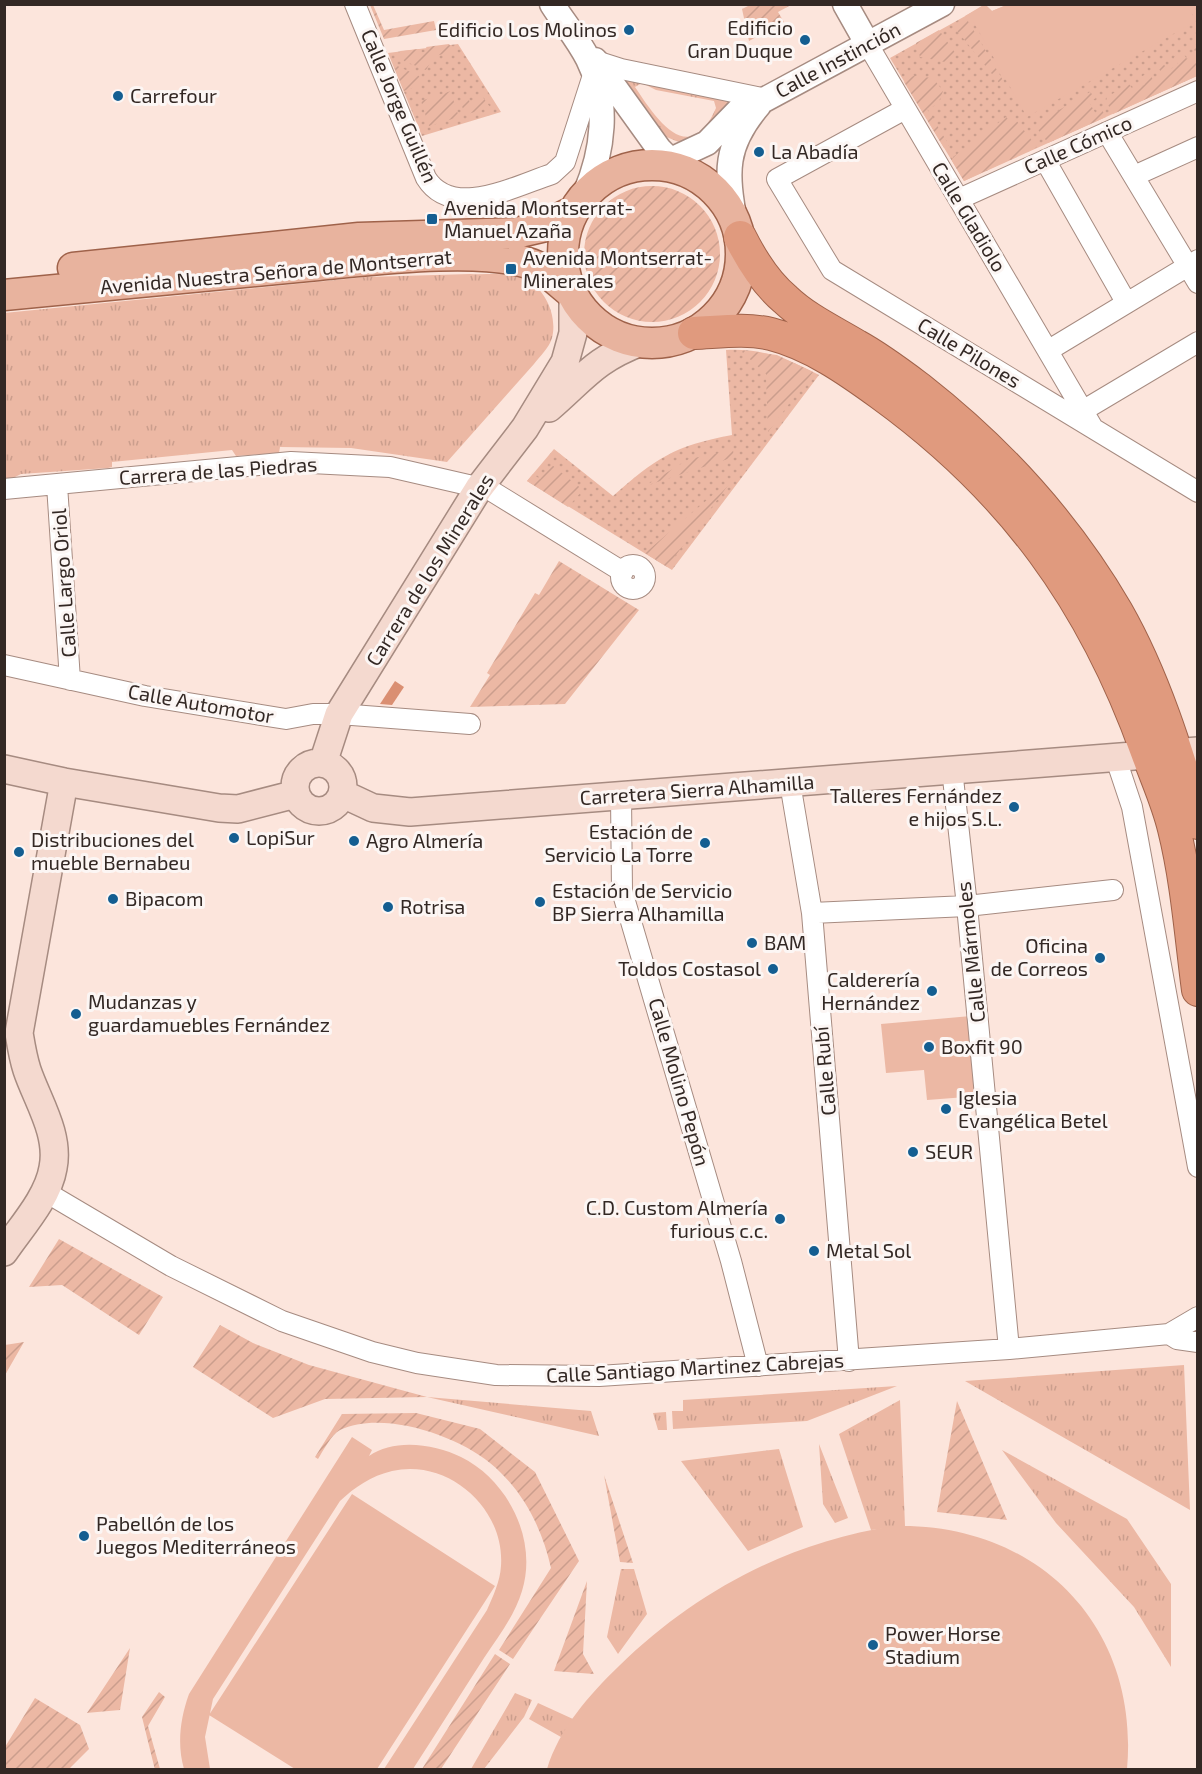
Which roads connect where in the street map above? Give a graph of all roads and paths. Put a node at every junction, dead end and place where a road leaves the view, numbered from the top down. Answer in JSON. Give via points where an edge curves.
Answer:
{"nodes":[{"id":1,"x":355,"y":4,"type":"edge"},
{"id":2,"x":552,"y":4,"type":"edge"},
{"id":3,"x":845,"y":4,"type":"edge"},
{"id":4,"x":942,"y":4,"type":"edge"},
{"id":5,"x":867,"y":44,"type":"junction"},
{"id":6,"x":595,"y":66,"type":"junction"},
{"id":7,"x":1197,"y":92,"type":"edge"},
{"id":8,"x":764,"y":100,"type":"junction"},
{"id":9,"x":905,"y":109,"type":"junction"},
{"id":10,"x":1107,"y":132,"type":"junction"},
{"id":11,"x":1197,"y":147,"type":"edge"},
{"id":12,"x":1045,"y":160,"type":"junction"},
{"id":13,"x":669,"y":165,"type":"junction"},
{"id":14,"x":1134,"y":176,"type":"junction"},
{"id":15,"x":959,"y":199,"type":"junction"},
{"id":16,"x":580,"y":203,"type":"junction"},
{"id":17,"x":737,"y":230,"type":"junction"},
{"id":18,"x":1192,"y":263,"type":"edge"},
{"id":19,"x":4,"y":275,"type":"edge"},
{"id":20,"x":1197,"y":283,"type":"edge"},
{"id":21,"x":4,"y":295,"type":"edge"},
{"id":22,"x":573,"y":295,"type":"junction"},
{"id":23,"x":1126,"y":302,"type":"junction"},
{"id":24,"x":694,"y":333,"type":"junction"},
{"id":25,"x":641,"y":342,"type":"junction"},
{"id":26,"x":1197,"y":342,"type":"edge"},
{"id":27,"x":1049,"y":350,"type":"junction"},
{"id":28,"x":1084,"y":410,"type":"junction"},
{"id":29,"x":525,"y":428,"type":"junction"},
{"id":30,"x":1093,"y":428,"type":"junction"},
{"id":31,"x":57,"y":485,"type":"junction"},
{"id":32,"x":1196,"y":487,"type":"edge"},
{"id":33,"x":479,"y":488,"type":"junction"},
{"id":34,"x":4,"y":489,"type":"edge"},
{"id":35,"x":623,"y":572,"type":"dead end"},
{"id":36,"x":4,"y":666,"type":"edge"},
{"id":37,"x":70,"y":680,"type":"junction"},
{"id":38,"x":339,"y":714,"type":"junction"},
{"id":39,"x":470,"y":724,"type":"dead end"},
{"id":40,"x":1174,"y":753,"type":"edge"},
{"id":41,"x":1116,"y":759,"type":"junction"},
{"id":42,"x":323,"y":763,"type":"junction"},
{"id":43,"x":4,"y":769,"type":"edge"},
{"id":44,"x":952,"y":769,"type":"junction"},
{"id":45,"x":64,"y":782,"type":"junction"},
{"id":46,"x":790,"y":783,"type":"junction"},
{"id":47,"x":296,"y":794,"type":"junction"},
{"id":48,"x":343,"y":794,"type":"junction"},
{"id":49,"x":621,"y":796,"type":"junction"},
{"id":50,"x":1197,"y":824,"type":"edge"},
{"id":51,"x":1113,"y":890,"type":"dead end"},
{"id":52,"x":967,"y":906,"type":"junction"},
{"id":53,"x":812,"y":913,"type":"junction"},
{"id":54,"x":1197,"y":990,"type":"edge"},
{"id":55,"x":1197,"y":1167,"type":"edge"},
{"id":56,"x":44,"y":1191,"type":"junction"},
{"id":57,"x":4,"y":1252,"type":"edge"},
{"id":58,"x":1197,"y":1317,"type":"edge"},
{"id":59,"x":1169,"y":1334,"type":"junction"},
{"id":60,"x":1197,"y":1342,"type":"edge"},
{"id":61,"x":1009,"y":1349,"type":"junction"},
{"id":62,"x":849,"y":1361,"type":"junction"},
{"id":63,"x":758,"y":1366,"type":"junction"}],
"edges":[{"from":1,"to":6,"type":"street","name":"Calle Jorge Guillén","via":[[426,178],[437,192],[454,198],[476,198],[559,169],[565,162]]},
{"from":2,"to":6,"type":"street"},
{"from":3,"to":5,"type":"street","name":"Calle Gladiolo"},
{"from":4,"to":5,"type":"street","name":"Calle Instinción"},
{"from":5,"to":8,"type":"street","name":"Calle Instinción"},
{"from":5,"to":9,"type":"street","name":"Calle Gladiolo"},
{"from":6,"to":8,"type":"street"},
{"from":6,"to":13,"type":"street"},
{"from":6,"to":16,"type":"street","via":[[603,132]]},
{"from":7,"to":10,"type":"street","name":"Calle Cómico"},
{"from":8,"to":13,"type":"street","name":"Calle Instinción","via":[[740,109],[707,143]]},
{"from":8,"to":17,"type":"street","name":"Calle Instinción","via":[[738,135],[729,157],[729,189]]},
{"from":9,"to":15,"type":"street","name":"Calle Gladiolo"},
{"from":9,"to":30,"type":"street","name":"Calle Pilones","via":[[777,178],[832,270]]},
{"from":10,"to":12,"type":"street","name":"Calle Cómico"},
{"from":10,"to":14,"type":"street"},
{"from":11,"to":14,"type":"street"},
{"from":12,"to":15,"type":"street","name":"Calle Cómico"},
{"from":12,"to":23,"type":"street"},
{"from":13,"to":16,"type":"main road","via":[[641,165],[616,172]]},
{"from":13,"to":17,"type":"main road","via":[[696,176],[716,191]]},
{"from":14,"to":18,"type":"street"},
{"from":15,"to":27,"type":"street","name":"Calle Gladiolo"},
{"from":16,"to":19,"type":"main road","name":"Avenida Nuestra Señora de Montserrat","via":[[542,227],[507,234],[359,238]]},
{"from":16,"to":22,"type":"main road","via":[[567,227],[563,252]]},
{"from":17,"to":24,"type":"main road","via":[[740,270],[733,293],[719,313]]},
{"from":17,"to":40,"type":"highway","via":[[758,267],[787,301],[921,390],[989,449],[1029,491],[1079,552],[1118,614],[1141,661]]},
{"from":18,"to":20,"type":"street"},
{"from":18,"to":23,"type":"street"},
{"from":21,"to":22,"type":"main road","name":"Avenida Nuestra Señora de Montserrat","via":[[367,261],[454,257],[528,263]]},
{"from":22,"to":25,"type":"main road","via":[[598,325],[614,335]]},
{"from":22,"to":29,"type":"main road","name":"Carrera de los Minerales","via":[[573,333],[568,355]]},
{"from":23,"to":27,"type":"street"},
{"from":24,"to":25,"type":"main road","via":[[664,342]]},
{"from":24,"to":40,"type":"highway","via":[[754,331],[807,347],[882,395],[965,462],[1022,524],[1081,605],[1112,664]]},
{"from":25,"to":29,"type":"main road","name":"Carrera de los Minerales","via":[[592,367]]},
{"from":26,"to":28,"type":"street"},
{"from":27,"to":28,"type":"street","name":"Calle Gladiolo"},
{"from":28,"to":30,"type":"street","name":"Calle Gladiolo"},
{"from":29,"to":33,"type":"main road","name":"Carrera de los Minerales"},
{"from":30,"to":32,"type":"street","name":"Calle Pilones"},
{"from":31,"to":33,"type":"street","name":"Carrera de las Piedras","via":[[291,462],[390,467]]},
{"from":31,"to":34,"type":"street","name":"Carrera de las Piedras"},
{"from":31,"to":37,"type":"street","name":"Calle Largo Oriol"},
{"from":33,"to":35,"type":"street","name":"Carrera de las Piedras","via":[[490,490]]},
{"from":33,"to":38,"type":"main road","name":"Carrera de los Minerales"},
{"from":36,"to":37,"type":"street","name":"Calle Automotor"},
{"from":37,"to":38,"type":"street","name":"Calle Automotor","via":[[286,719]]},
{"from":38,"to":39,"type":"street","name":"Calle Automotor"},
{"from":38,"to":42,"type":"main road","name":"Carrera de los Minerales"},
{"from":40,"to":41,"type":"main road","name":"Carretera Sierra Alhamilla"},
{"from":40,"to":50,"type":"highway"},
{"from":40,"to":54,"type":"highway","via":[[1174,828]]},
{"from":41,"to":44,"type":"main road","name":"Carretera Sierra Alhamilla"},
{"from":41,"to":55,"type":"street","via":[[1132,807]]},
{"from":42,"to":47,"type":"main road","via":[[309,765],[299,774]]},
{"from":42,"to":48,"type":"main road","via":[[340,774]]},
{"from":43,"to":45,"type":"main road"},
{"from":44,"to":46,"type":"main road","name":"Carretera Sierra Alhamilla"},
{"from":44,"to":52,"type":"street","name":"Calle Mármoles"},
{"from":45,"to":47,"type":"main road","via":[[238,809]]},
{"from":45,"to":56,"type":"main road","via":[[19,1033],[54,1149],[53,1169]]},
{"from":46,"to":49,"type":"main road","name":"Carretera Sierra Alhamilla"},
{"from":46,"to":53,"type":"street","name":"Calle Rubí"},
{"from":47,"to":48,"type":"main road","via":[[309,809],[323,811],[335,805]]},
{"from":48,"to":49,"type":"main road","name":"Carretera Sierra Alhamilla","via":[[373,808],[410,812]]},
{"from":49,"to":63,"type":"street","name":"Calle Molino Pepón","via":[[622,891],[729,1252]]},
{"from":51,"to":52,"type":"street"},
{"from":52,"to":53,"type":"street"},
{"from":52,"to":61,"type":"street","name":"Calle Mármoles"},
{"from":53,"to":62,"type":"street","name":"Calle Rubí"},
{"from":56,"to":57,"type":"main road"},
{"from":56,"to":63,"type":"street","name":"Calle Santiago Martinez Cabrejas","via":[[171,1266],[282,1321],[372,1352],[496,1375],[599,1376]]},
{"from":58,"to":59,"type":"street","name":"Calle Santiago Martinez Cabrejas"},
{"from":59,"to":60,"type":"street","name":"Calle Santiago Martinez Cabrejas"},
{"from":59,"to":61,"type":"street","name":"Calle Santiago Martinez Cabrejas"},
{"from":61,"to":62,"type":"street","name":"Calle Santiago Martinez Cabrejas"},
{"from":62,"to":63,"type":"street","name":"Calle Santiago Martinez Cabrejas"}]}
